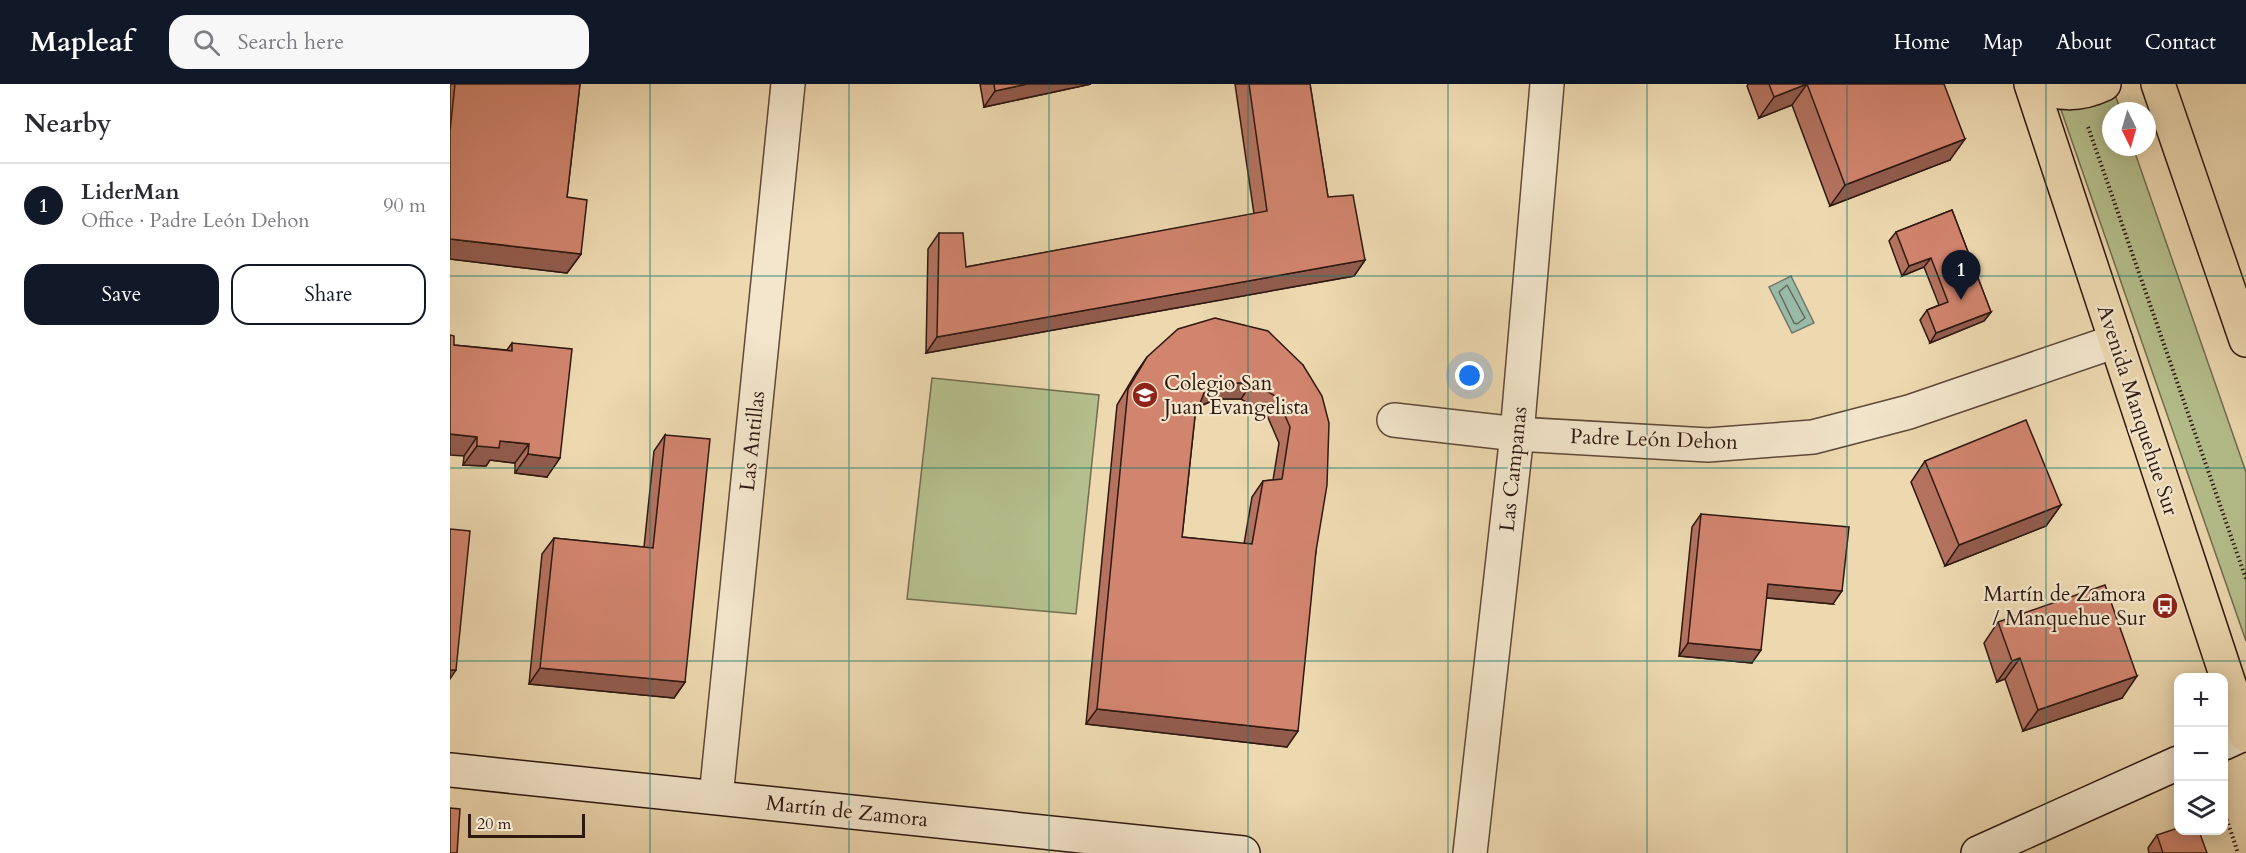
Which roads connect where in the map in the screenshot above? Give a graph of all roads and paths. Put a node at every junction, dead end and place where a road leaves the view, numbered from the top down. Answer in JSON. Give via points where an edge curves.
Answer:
{"nodes":[{"id":1,"x":788,"y":84,"type":"edge"},
{"id":2,"x":1547,"y":84,"type":"edge"},
{"id":3,"x":2032,"y":84,"type":"edge"},
{"id":4,"x":2158,"y":84,"type":"edge"},
{"id":5,"x":2090,"y":89,"type":"edge"},
{"id":6,"x":2246,"y":340,"type":"edge"},
{"id":7,"x":2116,"y":341,"type":"junction"},
{"id":8,"x":1394,"y":420,"type":"dead end"},
{"id":9,"x":1518,"y":434,"type":"junction"},
{"id":10,"x":2246,"y":579,"type":"edge"},
{"id":11,"x":2246,"y":734,"type":"edge"},
{"id":12,"x":2228,"y":741,"type":"edge"},
{"id":13,"x":2174,"y":765,"type":"edge"},
{"id":14,"x":450,"y":770,"type":"edge"},
{"id":15,"x":716,"y":797,"type":"junction"},
{"id":16,"x":2228,"y":825,"type":"edge"},
{"id":17,"x":1988,"y":851,"type":"edge"},
{"id":18,"x":1244,"y":853,"type":"edge"},
{"id":19,"x":1470,"y":853,"type":"edge"},
{"id":20,"x":2238,"y":853,"type":"edge"}],
"edges":[{"from":1,"to":15,"type":"street","name":"Las Antillas"},
{"from":2,"to":9,"type":"street","name":"Las Campanas"},
{"from":3,"to":5,"type":"main road","via":[[2061,94]]},
{"from":3,"to":7,"type":"main road","name":"Avenida Manquehue Sur"},
{"from":4,"to":6,"type":"main road"},
{"from":5,"to":10,"type":"path"},
{"from":7,"to":9,"type":"street","name":"Padre León Dehon","via":[[1910,412],[1813,437],[1708,445]]},
{"from":7,"to":11,"type":"main road","name":"Avenida Manquehue Sur"},
{"from":8,"to":9,"type":"street","name":"Padre León Dehon"},
{"from":9,"to":19,"type":"street","name":"Las Campanas"},
{"from":11,"to":12,"type":"street"},
{"from":13,"to":17,"type":"street"},
{"from":14,"to":15,"type":"street","name":"Martín de Zamora"},
{"from":15,"to":18,"type":"street","name":"Martín de Zamora"},
{"from":16,"to":20,"type":"path"}]}
